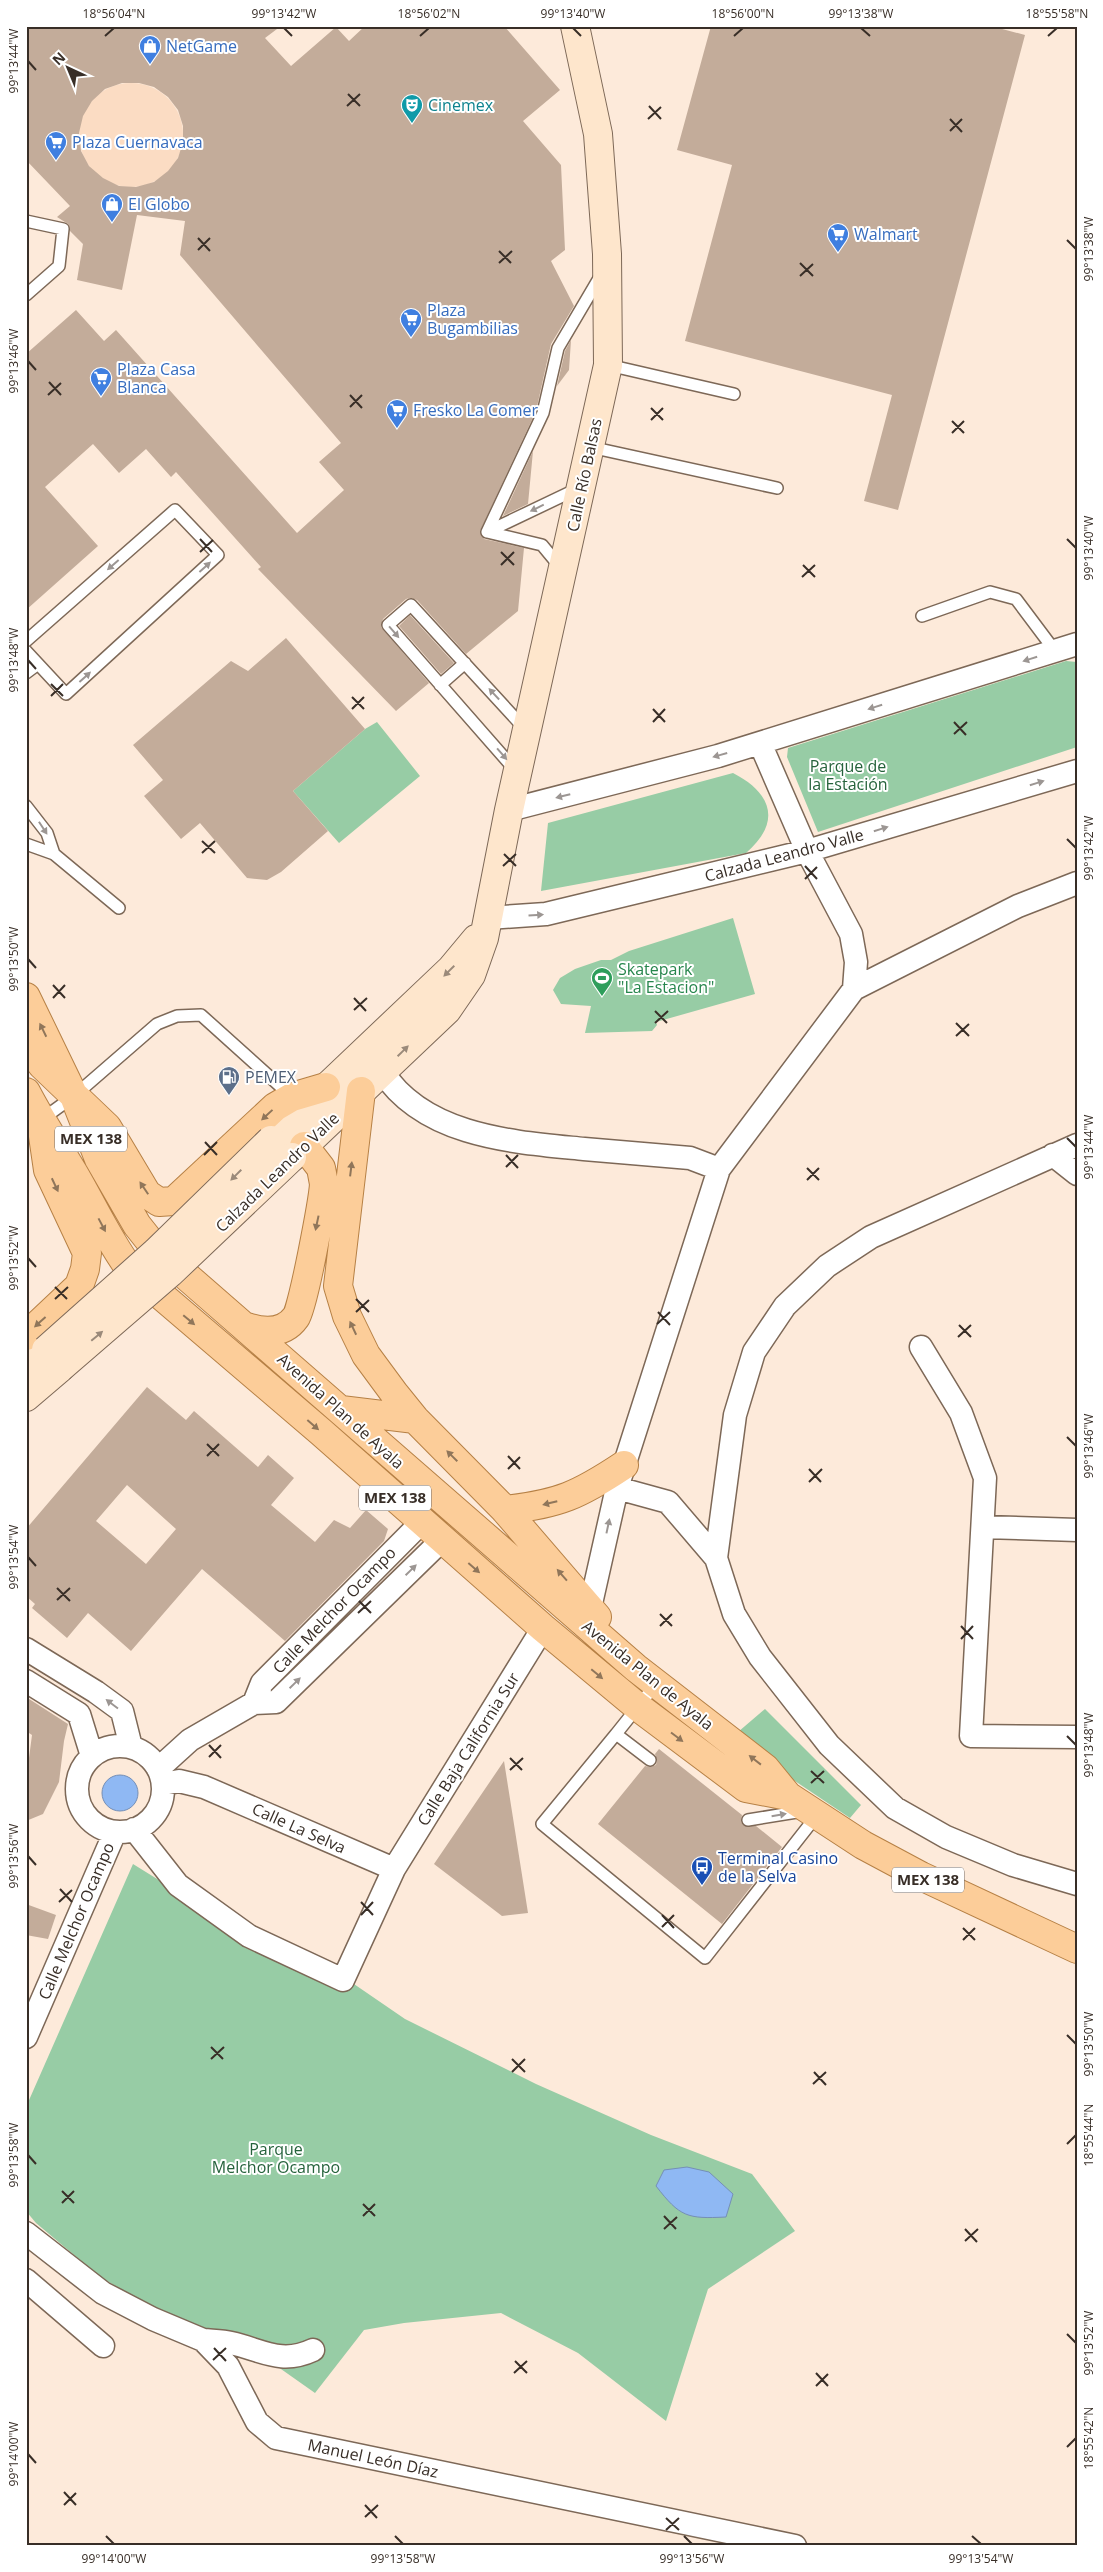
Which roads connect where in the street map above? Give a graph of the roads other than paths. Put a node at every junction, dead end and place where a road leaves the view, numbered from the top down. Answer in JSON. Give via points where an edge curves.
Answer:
{"nodes":[{"id":1,"x":575,"y":26,"type":"edge"},
{"id":2,"x":26,"y":221,"type":"edge"},
{"id":3,"x":607,"y":263,"type":"junction"},
{"id":4,"x":26,"y":296,"type":"edge"},
{"id":5,"x":608,"y":365,"type":"junction"},
{"id":6,"x":734,"y":394,"type":"dead end"},
{"id":7,"x":590,"y":447,"type":"junction"},
{"id":8,"x":581,"y":487,"type":"junction"},
{"id":9,"x":777,"y":488,"type":"dead end"},
{"id":10,"x":488,"y":532,"type":"junction"},
{"id":11,"x":562,"y":570,"type":"junction"},
{"id":12,"x":922,"y":616,"type":"dead end"},
{"id":13,"x":26,"y":641,"type":"edge"},
{"id":14,"x":1077,"y":644,"type":"edge"},
{"id":15,"x":26,"y":651,"type":"edge"},
{"id":16,"x":1055,"y":651,"type":"junction"},
{"id":17,"x":465,"y":663,"type":"junction"},
{"id":18,"x":38,"y":664,"type":"junction"},
{"id":19,"x":26,"y":673,"type":"edge"},
{"id":20,"x":440,"y":685,"type":"junction"},
{"id":21,"x":526,"y":730,"type":"junction"},
{"id":22,"x":760,"y":743,"type":"junction"},
{"id":23,"x":1077,"y":771,"type":"edge"},
{"id":24,"x":517,"y":772,"type":"junction"},
{"id":25,"x":26,"y":806,"type":"edge"},
{"id":26,"x":509,"y":810,"type":"junction"},
{"id":27,"x":26,"y":844,"type":"edge"},
{"id":28,"x":807,"y":851,"type":"junction"},
{"id":29,"x":54,"y":854,"type":"junction"},
{"id":30,"x":1077,"y":883,"type":"edge"},
{"id":31,"x":119,"y":908,"type":"dead end"},
{"id":32,"x":488,"y":918,"type":"junction"},
{"id":33,"x":854,"y":989,"type":"junction"},
{"id":34,"x":26,"y":997,"type":"edge"},
{"id":35,"x":26,"y":1044,"type":"edge"},
{"id":36,"x":382,"y":1071,"type":"junction"},
{"id":37,"x":326,"y":1087,"type":"junction"},
{"id":38,"x":362,"y":1091,"type":"junction"},
{"id":39,"x":26,"y":1092,"type":"edge"},
{"id":40,"x":74,"y":1096,"type":"junction"},
{"id":41,"x":292,"y":1097,"type":"junction"},
{"id":42,"x":41,"y":1120,"type":"junction"},
{"id":43,"x":1077,"y":1145,"type":"edge"},
{"id":44,"x":298,"y":1152,"type":"junction"},
{"id":45,"x":1053,"y":1155,"type":"junction"},
{"id":46,"x":719,"y":1169,"type":"junction"},
{"id":47,"x":1077,"y":1174,"type":"edge"},
{"id":48,"x":247,"y":1327,"type":"junction"},
{"id":49,"x":921,"y":1347,"type":"dead end"},
{"id":50,"x":40,"y":1355,"type":"edge"},
{"id":51,"x":26,"y":1396,"type":"edge"},
{"id":52,"x":340,"y":1410,"type":"junction"},
{"id":53,"x":418,"y":1422,"type":"junction"},
{"id":54,"x":620,"y":1476,"type":"junction"},
{"id":55,"x":436,"y":1495,"type":"junction"},
{"id":56,"x":505,"y":1510,"type":"junction"},
{"id":57,"x":983,"y":1527,"type":"junction"},
{"id":58,"x":1077,"y":1530,"type":"edge"},
{"id":59,"x":432,"y":1531,"type":"junction"},
{"id":60,"x":716,"y":1558,"type":"junction"},
{"id":61,"x":590,"y":1608,"type":"junction"},
{"id":62,"x":543,"y":1628,"type":"junction"},
{"id":63,"x":26,"y":1648,"type":"edge"},
{"id":64,"x":646,"y":1676,"type":"junction"},
{"id":65,"x":26,"y":1681,"type":"edge"},
{"id":66,"x":638,"y":1707,"type":"junction"},
{"id":67,"x":616,"y":1734,"type":"junction"},
{"id":68,"x":1077,"y":1737,"type":"edge"},
{"id":69,"x":131,"y":1747,"type":"junction"},
{"id":70,"x":92,"y":1756,"type":"junction"},
{"id":71,"x":650,"y":1760,"type":"dead end"},
{"id":72,"x":160,"y":1777,"type":"junction"},
{"id":73,"x":204,"y":1787,"type":"junction"},
{"id":74,"x":805,"y":1806,"type":"junction"},
{"id":75,"x":159,"y":1808,"type":"junction"},
{"id":76,"x":748,"y":1820,"type":"dead end"},
{"id":77,"x":124,"y":1830,"type":"junction"},
{"id":78,"x":394,"y":1870,"type":"junction"},
{"id":79,"x":1077,"y":1884,"type":"edge"},
{"id":80,"x":1077,"y":1948,"type":"edge"},
{"id":81,"x":26,"y":2037,"type":"edge"},
{"id":82,"x":26,"y":2233,"type":"edge"},
{"id":83,"x":26,"y":2280,"type":"edge"},
{"id":84,"x":204,"y":2340,"type":"junction"},
{"id":85,"x":103,"y":2346,"type":"dead end"},
{"id":86,"x":313,"y":2350,"type":"dead end"},
{"id":87,"x":794,"y":2546,"type":"edge"}],
"edges":[{"from":1,"to":3,"type":"street","name":"Calle Río Balsas","via":[[598,134]]},
{"from":2,"to":4,"type":"lane","via":[[62,228],[59,266]]},
{"from":3,"to":5,"type":"street","name":"Calle Río Balsas"},
{"from":3,"to":10,"type":"lane","via":[[558,348],[544,413]]},
{"from":5,"to":6,"type":"lane"},
{"from":5,"to":7,"type":"street","name":"Calle Río Balsas"},
{"from":7,"to":8,"type":"street","name":"Calle Río Balsas"},
{"from":7,"to":9,"type":"lane"},
{"from":8,"to":10,"type":"lane","one_way":true},
{"from":8,"to":11,"type":"street","name":"Calle Río Balsas"},
{"from":10,"to":11,"type":"lane","via":[[542,546]]},
{"from":11,"to":21,"type":"street","name":"Calle Río Balsas"},
{"from":12,"to":16,"type":"lane","via":[[990,592],[1016,599]]},
{"from":18,"to":13,"type":"lane","one_way":true,"via":[[66,694],[218,555],[175,510]]},
{"from":14,"to":16,"type":"street"},
{"from":15,"to":18,"type":"lane"},
{"from":16,"to":22,"type":"street","one_way":true},
{"from":17,"to":20,"type":"lane"},
{"from":17,"to":20,"type":"lane","one_way":true,"via":[[411,605],[388,625]]},
{"from":21,"to":17,"type":"lane","one_way":true},
{"from":18,"to":19,"type":"lane"},
{"from":20,"to":24,"type":"lane","one_way":true},
{"from":21,"to":24,"type":"street","name":"Calle Río Balsas"},
{"from":22,"to":26,"type":"street","one_way":true},
{"from":22,"to":28,"type":"street"},
{"from":28,"to":23,"type":"street","name":"Calzada Leandro Valle","one_way":true},
{"from":24,"to":26,"type":"street","name":"Calle Río Balsas"},
{"from":25,"to":29,"type":"lane","one_way":true,"via":[[47,833]]},
{"from":26,"to":32,"type":"street","name":"Calle Río Balsas"},
{"from":27,"to":29,"type":"lane"},
{"from":32,"to":28,"type":"street","name":"Calzada Leandro Valle","one_way":true,"via":[[546,914]]},
{"from":28,"to":33,"type":"street","via":[[851,934],[856,962]]},
{"from":29,"to":31,"type":"lane"},
{"from":30,"to":33,"type":"street","via":[[1018,906]]},
{"from":36,"to":32,"type":"street","name":"Calzada Leandro Valle","one_way":true,"via":[[447,1010],[460,993],[479,957]]},
{"from":32,"to":37,"type":"street","name":"Calzada Leandro Valle","one_way":true,"via":[[473,945],[451,969]]},
{"from":33,"to":46,"type":"street"},
{"from":40,"to":34,"type":"main road","name":"Avenida Plan de Ayala","number":"MEX 138","one_way":true},
{"from":35,"to":40,"type":"main road"},
{"from":36,"to":38,"type":"street","name":"Calzada Leandro Valle"},
{"from":36,"to":46,"type":"street","via":[[389,1082],[422,1109],[456,1126],[497,1139],[690,1158]]},
{"from":37,"to":41,"type":"main road"},
{"from":37,"to":50,"type":"street","name":"Calzada Leandro Valle","one_way":true,"bridge":true,"via":[[156,1252]]},
{"from":38,"to":44,"type":"street","name":"Calzada Leandro Valle"},
{"from":53,"to":38,"type":"main road","one_way":true,"via":[[366,1355],[347,1316],[338,1286]]},
{"from":39,"to":42,"type":"main road","name":"Avenida Plan de Ayala","number":"MEX 138"},
{"from":40,"to":41,"type":"lane","via":[[157,1024],[177,1016],[201,1015]]},
{"from":41,"to":40,"type":"main road","one_way":true,"via":[[275,1107],[174,1201],[159,1202],[147,1194],[107,1127]]},
{"from":40,"to":42,"type":"lane"},
{"from":40,"to":48,"type":"main road","name":"Avenida Plan de Ayala","number":"MEX 138","via":[[99,1159],[137,1225],[156,1249]]},
{"from":42,"to":50,"type":"main road","one_way":true,"via":[[48,1170],[86,1253],[79,1286]]},
{"from":42,"to":59,"type":"main road","name":"Avenida Plan de Ayala","number":"MEX 138","one_way":true,"via":[[74,1172],[113,1246],[130,1268]]},
{"from":43,"to":45,"type":"street"},
{"from":44,"to":48,"type":"main road","one_way":true,"via":[[321,1168],[324,1184],[298,1315],[279,1330],[268,1332]]},
{"from":50,"to":44,"type":"street","name":"Calzada Leandro Valle","one_way":true,"bridge":true,"via":[[170,1273]]},
{"from":45,"to":47,"type":"street"},
{"from":45,"to":60,"type":"street","via":[[871,1237],[827,1266],[786,1306],[754,1352],[735,1415]]},
{"from":46,"to":54,"type":"street"},
{"from":48,"to":52,"type":"main road","name":"Avenida Plan de Ayala","number":"MEX 138"},
{"from":49,"to":57,"type":"street","via":[[961,1413],[985,1478]]},
{"from":50,"to":51,"type":"street","name":"Calzada Leandro Valle"},
{"from":52,"to":53,"type":"main road"},
{"from":52,"to":55,"type":"main road","name":"Avenida Plan de Ayala","number":"MEX 138"},
{"from":53,"to":55,"type":"main road"},
{"from":56,"to":53,"type":"main road","one_way":true},
{"from":54,"to":56,"type":"main road","one_way":true,"via":[[550,1504]]},
{"from":54,"to":60,"type":"street","via":[[668,1502]]},
{"from":61,"to":54,"type":"street","one_way":true},
{"from":55,"to":64,"type":"main road","name":"Avenida Plan de Ayala","number":"MEX 138"},
{"from":61,"to":56,"type":"main road","one_way":true},
{"from":57,"to":58,"type":"street"},
{"from":57,"to":68,"type":"street","via":[[971,1736]]},
{"from":59,"to":62,"type":"main road","name":"Avenida Plan de Ayala","number":"MEX 138","one_way":true},
{"from":72,"to":59,"type":"street","name":"Calle Melchor Ocampo","one_way":true,"via":[[190,1740],[254,1703],[262,1683]]},
{"from":60,"to":79,"type":"street","via":[[734,1614],[760,1657],[829,1746],[895,1808],[946,1837],[1013,1865]]},
{"from":61,"to":64,"type":"main road"},
{"from":62,"to":66,"type":"main road","name":"Avenida Plan de Ayala","number":"MEX 138","one_way":true},
{"from":62,"to":78,"type":"street","name":"Calle Baja California Sur"},
{"from":69,"to":63,"type":"street","one_way":true,"via":[[122,1711]]},
{"from":64,"to":66,"type":"lane"},
{"from":74,"to":64,"type":"main road","name":"Avenida Plan de Ayala","number":"MEX 138","one_way":true,"via":[[765,1768]]},
{"from":65,"to":70,"type":"street","via":[[79,1714]]},
{"from":66,"to":67,"type":"lane"},
{"from":66,"to":74,"type":"main road","name":"Avenida Plan de Ayala","number":"MEX 138","one_way":true,"via":[[746,1788]]},
{"from":67,"to":71,"type":"lane"},
{"from":67,"to":74,"type":"lane","via":[[542,1824],[706,1958]]},
{"from":69,"to":70,"type":"street","via":[[117,1746]]},
{"from":69,"to":72,"type":"street","via":[[142,1750],[149,1757]]},
{"from":70,"to":77,"type":"street","via":[[78,1780],[81,1808],[101,1828]]},
{"from":72,"to":73,"type":"street","name":"Calle La Selva"},
{"from":72,"to":75,"type":"street","via":[[163,1796]]},
{"from":73,"to":75,"type":"street"},
{"from":73,"to":78,"type":"street","name":"Calle La Selva"},
{"from":76,"to":74,"type":"lane","one_way":true},
{"from":74,"to":80,"type":"main road","name":"Avenida Plan de Ayala","number":"MEX 138","via":[[863,1845],[920,1876]]},
{"from":75,"to":77,"type":"street","via":[[151,1819]]},
{"from":77,"to":78,"type":"street","name":"Calle Baja California Sur","via":[[178,1885],[249,1936],[343,1980]]},
{"from":77,"to":81,"type":"street","name":"Calle Melchor Ocampo"},
{"from":82,"to":84,"type":"street","name":"Manuel León Díaz","via":[[103,2293],[153,2320]]},
{"from":83,"to":85,"type":"street"},
{"from":84,"to":86,"type":"street","via":[[230,2343],[271,2356],[297,2357]]},
{"from":84,"to":87,"type":"street","name":"Manuel León Díaz","via":[[228,2366],[257,2422],[276,2438]]}]}
